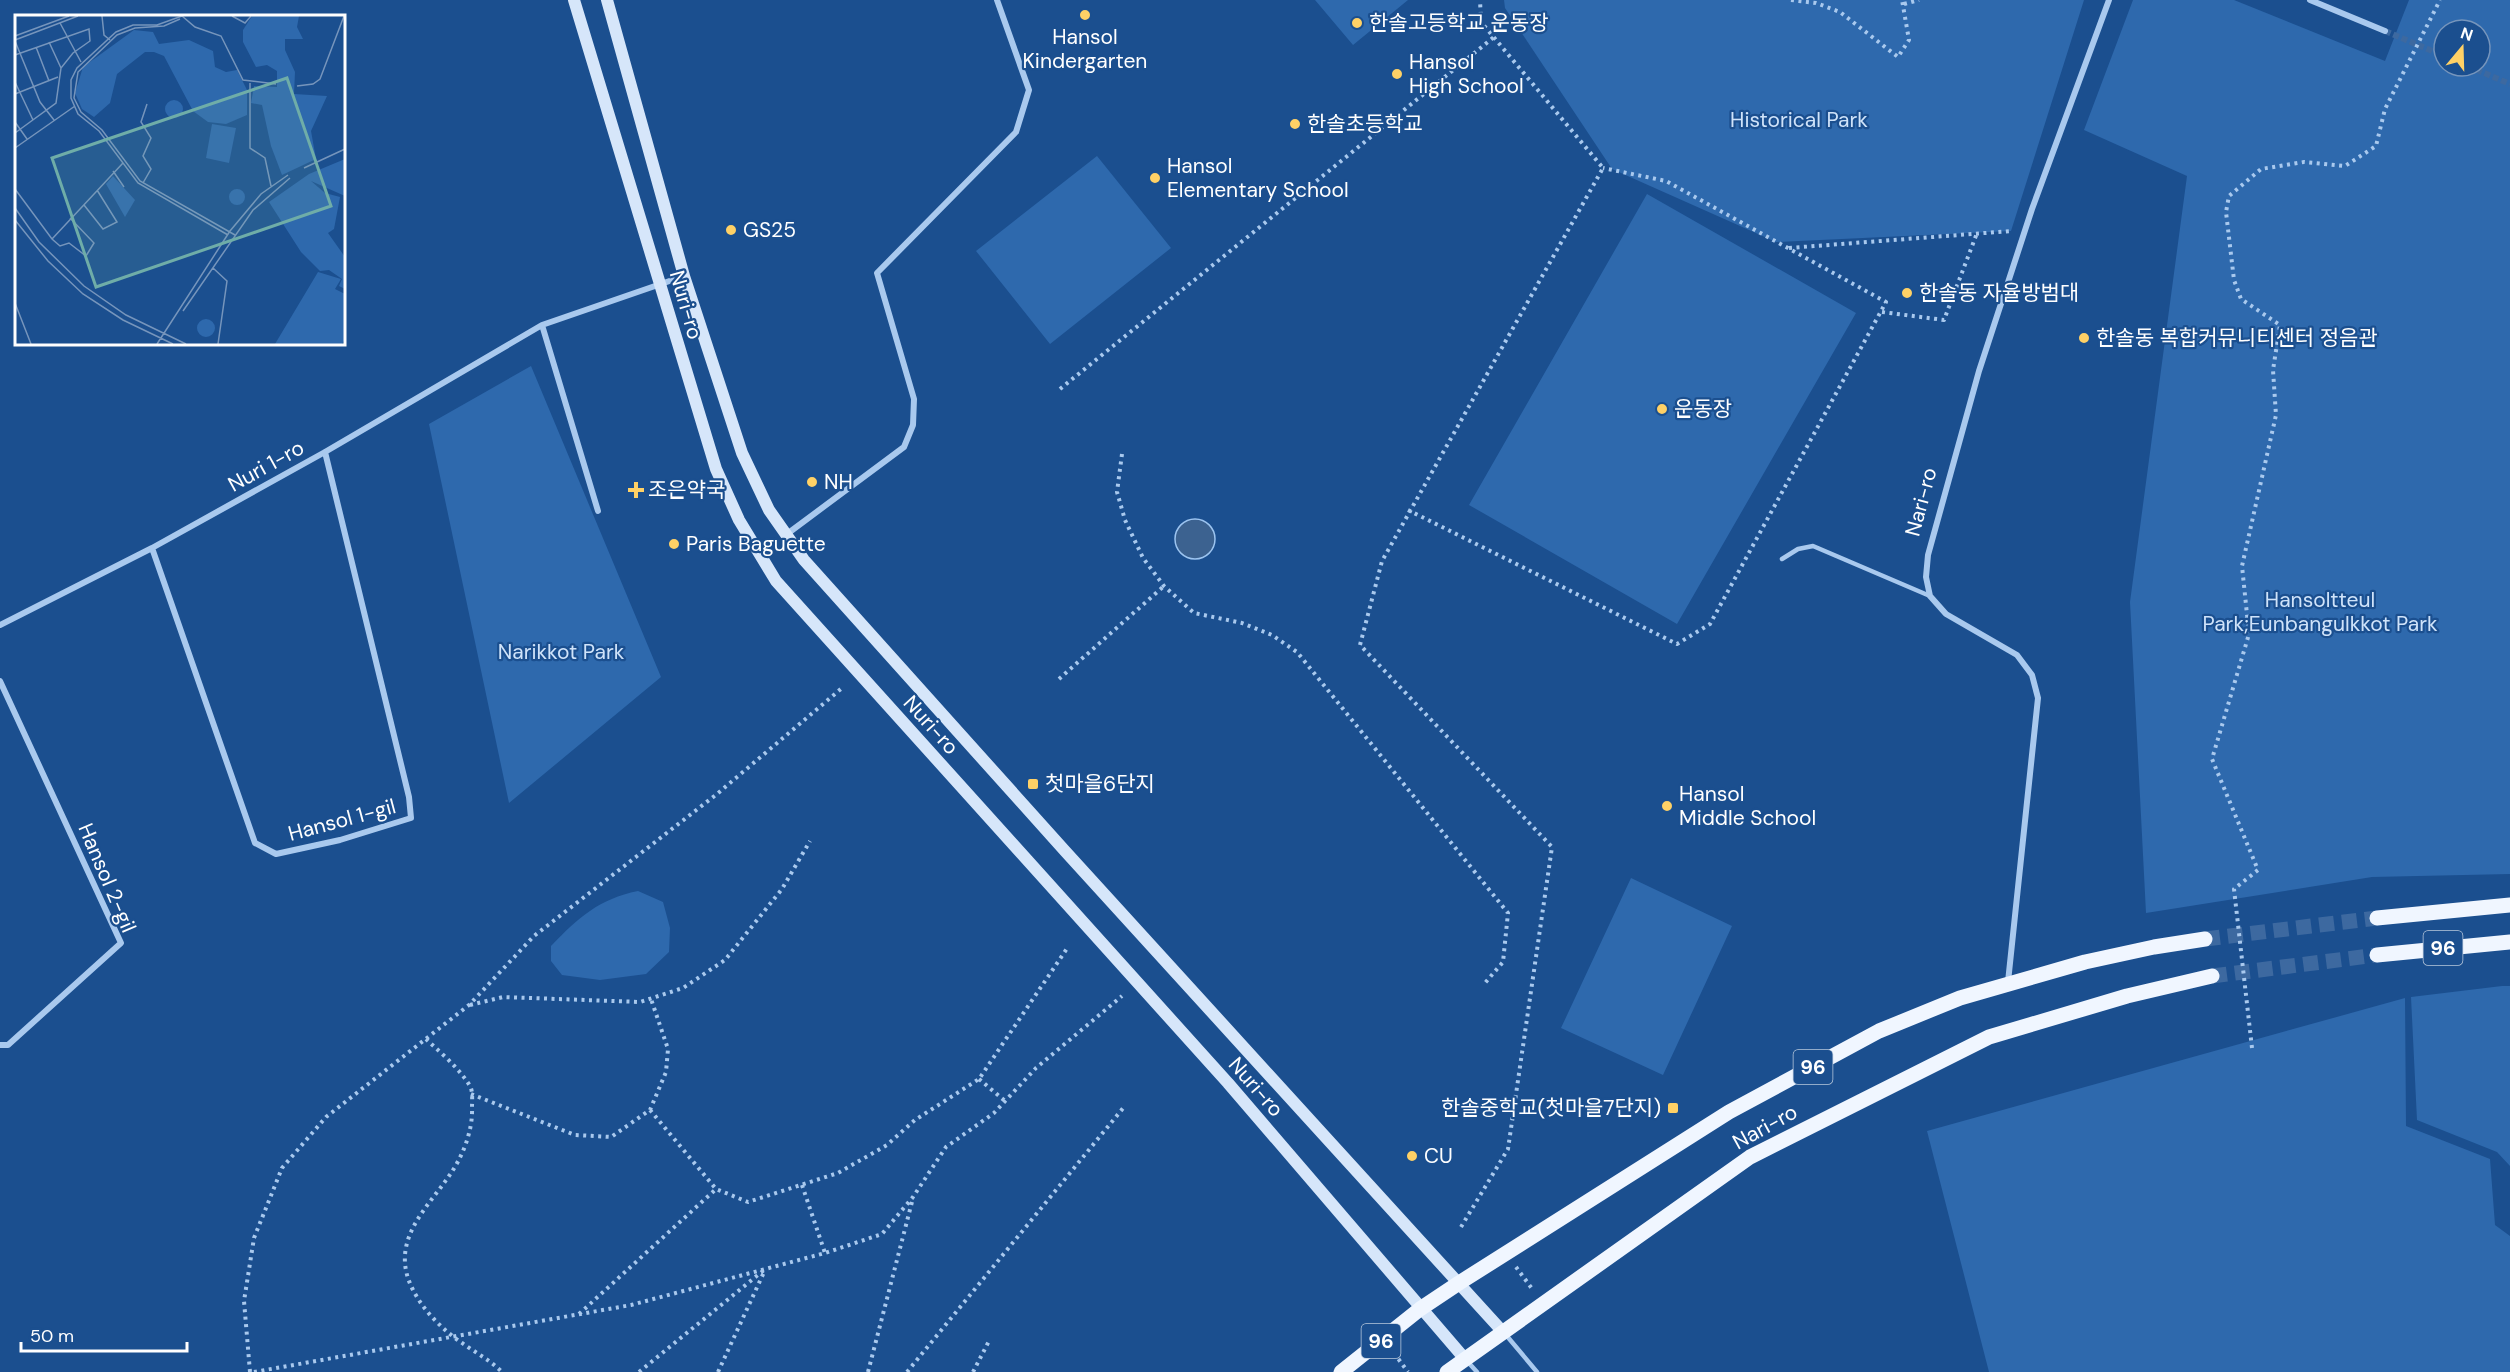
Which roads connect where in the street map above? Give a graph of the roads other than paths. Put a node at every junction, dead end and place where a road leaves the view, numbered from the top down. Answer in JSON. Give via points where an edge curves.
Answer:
{"nodes":[{"id":1,"x":574,"y":0,"type":"edge"},
{"id":2,"x":607,"y":0,"type":"edge"},
{"id":3,"x":997,"y":0,"type":"edge"},
{"id":4,"x":2109,"y":0,"type":"edge"},
{"id":5,"x":2310,"y":0,"type":"edge"},
{"id":6,"x":2385,"y":31,"type":"tunnel mouth"},
{"id":7,"x":684,"y":276,"type":"junction"},
{"id":8,"x":660,"y":284,"type":"junction"},
{"id":9,"x":542,"y":325,"type":"junction"},
{"id":10,"x":326,"y":452,"type":"junction"},
{"id":11,"x":598,"y":511,"type":"dead end"},
{"id":12,"x":786,"y":535,"type":"junction"},
{"id":13,"x":152,"y":548,"type":"junction"},
{"id":14,"x":1782,"y":559,"type":"dead end"},
{"id":15,"x":1930,"y":596,"type":"junction"},
{"id":16,"x":0,"y":625,"type":"edge"},
{"id":17,"x":0,"y":681,"type":"edge"},
{"id":18,"x":2510,"y":905,"type":"edge"},
{"id":19,"x":2377,"y":918,"type":"tunnel mouth"},
{"id":20,"x":2205,"y":939,"type":"tunnel mouth"},
{"id":21,"x":2510,"y":942,"type":"edge"},
{"id":22,"x":2377,"y":955,"type":"tunnel mouth"},
{"id":23,"x":2212,"y":976,"type":"tunnel mouth"},
{"id":24,"x":2008,"y":986,"type":"junction"},
{"id":25,"x":0,"y":1045,"type":"edge"},
{"id":26,"x":1459,"y":1283,"type":"junction"},
{"id":27,"x":1420,"y":1309,"type":"junction"},
{"id":28,"x":1503,"y":1332,"type":"junction"},
{"id":29,"x":1465,"y":1359,"type":"junction"},
{"id":30,"x":1341,"y":1372,"type":"edge"},
{"id":31,"x":1447,"y":1372,"type":"edge"},
{"id":32,"x":1477,"y":1372,"type":"edge"},
{"id":33,"x":1537,"y":1372,"type":"edge"}],
"edges":[{"from":1,"to":8,"type":"street","name":"Nuri-ro"},
{"from":2,"to":7,"type":"street","name":"Nuri-ro"},
{"from":3,"to":12,"type":"street","via":[[1029,90],[1016,132],[877,273],[914,399],[913,425],[904,447]]},
{"from":4,"to":15,"type":"street","name":"Nari-ro","via":[[2032,209],[1979,371],[1928,555],[1926,577]]},
{"from":5,"to":6,"type":"street"},
{"from":7,"to":8,"type":"street","name":"Nuri 1-ro"},
{"from":7,"to":12,"type":"street","name":"Nuri-ro","via":[[742,453],[769,510]]},
{"from":8,"to":9,"type":"street","name":"Nuri 1-ro"},
{"from":8,"to":27,"type":"street","name":"Nuri-ro","via":[[716,469],[739,520],[776,581],[1228,1083]]},
{"from":9,"to":10,"type":"street","name":"Nuri 1-ro"},
{"from":9,"to":11,"type":"street"},
{"from":10,"to":13,"type":"street","name":"Nuri 1-ro"},
{"from":10,"to":13,"type":"street","name":"Hansol 1-gil","via":[[411,818],[276,854],[255,843]]},
{"from":12,"to":26,"type":"street","name":"Nuri-ro","via":[[804,560],[1058,844]]},
{"from":13,"to":16,"type":"street","name":"Nuri 1-ro"},
{"from":14,"to":15,"type":"lane","via":[[1798,549],[1813,546]]},
{"from":15,"to":24,"type":"street","via":[[1946,614],[2017,655],[2032,675],[2038,698]]},
{"from":17,"to":25,"type":"street","name":"Hansol 2-gil","via":[[121,944],[8,1045]]},
{"from":18,"to":19,"type":"main road","number":"96"},
{"from":20,"to":24,"type":"main road","name":"Nari-ro","number":"96","via":[[2085,962]]},
{"from":21,"to":22,"type":"main road","number":"96"},
{"from":23,"to":28,"type":"main road","name":"Nari-ro","number":"96","via":[[2127,996],[1989,1037],[1905,1079],[1750,1157]]},
{"from":24,"to":26,"type":"main road","name":"Nari-ro","number":"96","via":[[1960,998],[1879,1031],[1729,1112]]},
{"from":26,"to":27,"type":"main road","name":"Nari-ro","number":"96"},
{"from":26,"to":28,"type":"street","name":"Nuri-ro"},
{"from":27,"to":29,"type":"street","name":"Nuri-ro"},
{"from":27,"to":30,"type":"main road","name":"Nari-ro","number":"96"},
{"from":28,"to":29,"type":"main road","name":"Nari-ro","number":"96"},
{"from":28,"to":33,"type":"lane"},
{"from":29,"to":31,"type":"main road","name":"Nari-ro","number":"96"},
{"from":29,"to":32,"type":"lane"}]}
